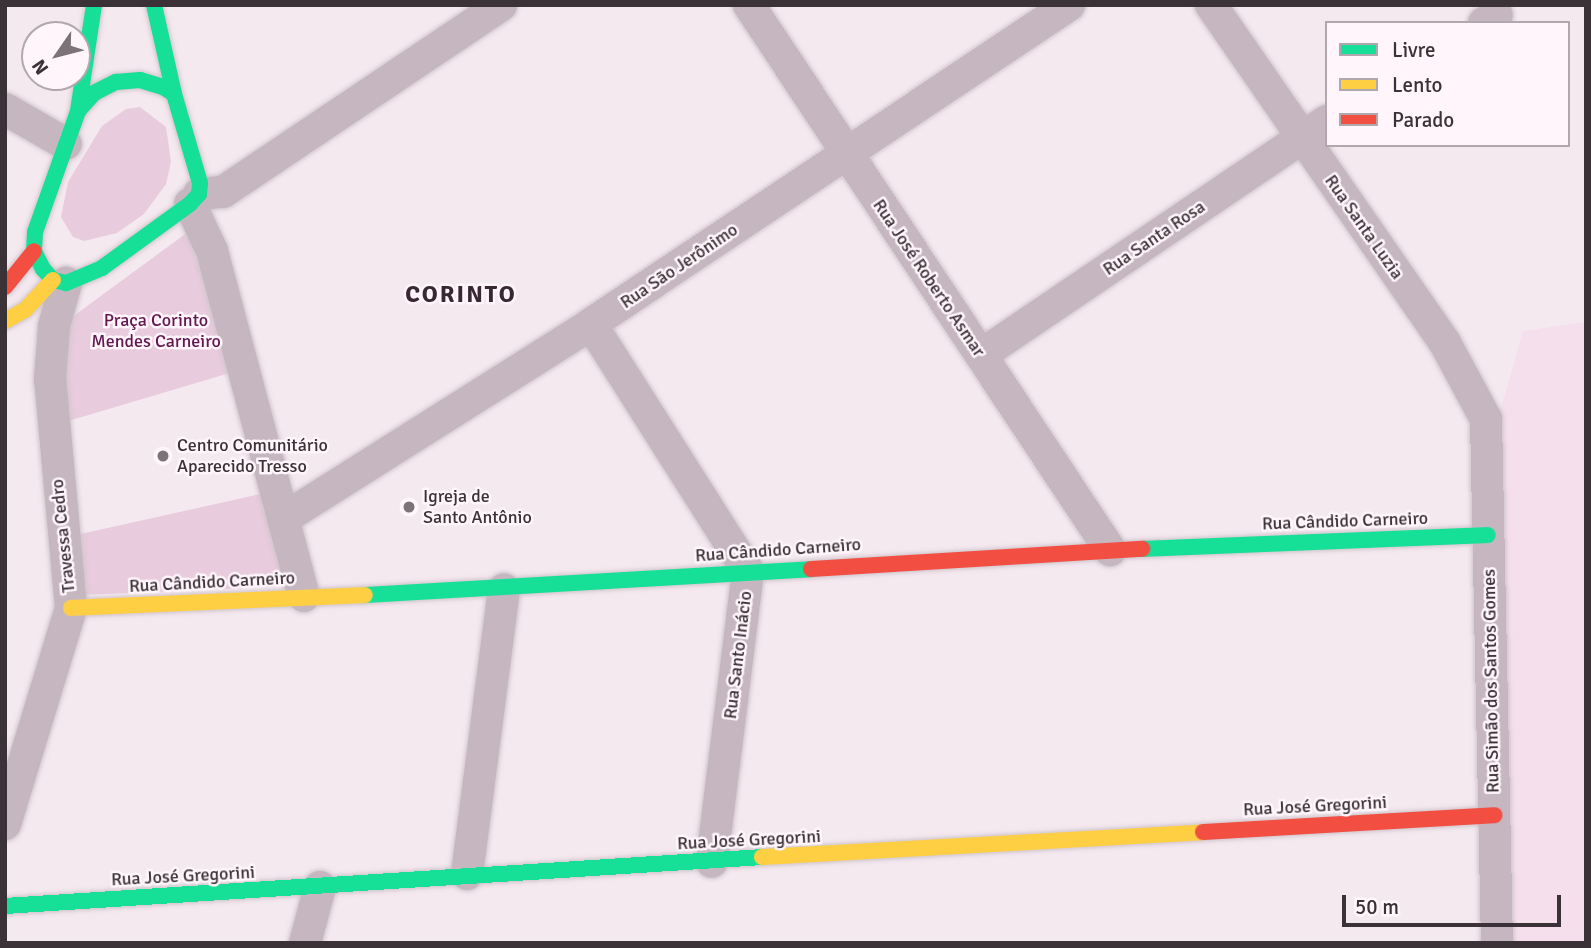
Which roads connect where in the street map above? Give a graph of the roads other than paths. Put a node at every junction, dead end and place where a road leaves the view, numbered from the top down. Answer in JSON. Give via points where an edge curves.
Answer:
{"nodes":[{"id":1,"x":94,"y":5,"type":"edge"},
{"id":2,"x":154,"y":5,"type":"edge"},
{"id":3,"x":501,"y":5,"type":"edge"},
{"id":4,"x":749,"y":5,"type":"edge"},
{"id":5,"x":1069,"y":5,"type":"edge"},
{"id":6,"x":1212,"y":5,"type":"edge"},
{"id":7,"x":174,"y":94,"type":"junction"},
{"id":8,"x":5,"y":109,"type":"edge"},
{"id":9,"x":78,"y":111,"type":"junction"},
{"id":10,"x":1314,"y":129,"type":"edge"},
{"id":11,"x":66,"y":144,"type":"junction"},
{"id":12,"x":846,"y":154,"type":"junction"},
{"id":13,"x":196,"y":194,"type":"junction"},
{"id":14,"x":34,"y":251,"type":"junction"},
{"id":15,"x":60,"y":282,"type":"junction"},
{"id":16,"x":5,"y":287,"type":"edge"},
{"id":17,"x":5,"y":321,"type":"edge"},
{"id":18,"x":591,"y":324,"type":"junction"},
{"id":19,"x":981,"y":355,"type":"junction"},
{"id":20,"x":1486,"y":419,"type":"joint"},
{"id":21,"x":283,"y":519,"type":"junction"},
{"id":22,"x":1488,"y":535,"type":"junction"},
{"id":23,"x":1110,"y":550,"type":"junction"},
{"id":24,"x":748,"y":571,"type":"junction"},
{"id":25,"x":504,"y":589,"type":"junction"},
{"id":26,"x":304,"y":597,"type":"junction"},
{"id":27,"x":71,"y":608,"type":"junction"},
{"id":28,"x":1495,"y":815,"type":"junction"},
{"id":29,"x":5,"y":824,"type":"edge"},
{"id":30,"x":712,"y":862,"type":"junction"},
{"id":31,"x":467,"y":874,"type":"junction"},
{"id":32,"x":320,"y":887,"type":"junction"},
{"id":33,"x":5,"y":906,"type":"edge"},
{"id":34,"x":305,"y":943,"type":"edge"},
{"id":35,"x":1497,"y":943,"type":"edge"}],
"edges":[{"from":1,"to":9,"type":"street"},
{"from":2,"to":7,"type":"street"},
{"from":3,"to":13,"type":"street","via":[[223,192]]},
{"from":4,"to":12,"type":"street","name":"Rua José Roberto Asmar"},
{"from":5,"to":12,"type":"street","name":"Rua São Jerônimo"},
{"from":6,"to":10,"type":"street","name":"Rua Santa Luzia"},
{"from":7,"to":9,"type":"street","via":[[152,82],[128,79],[94,93]]},
{"from":7,"to":13,"type":"street"},
{"from":8,"to":11,"type":"street"},
{"from":9,"to":11,"type":"street"},
{"from":10,"to":19,"type":"street","name":"Rua Santa Rosa"},
{"from":10,"to":20,"type":"street","name":"Rua Santa Luzia"},
{"from":11,"to":14,"type":"street","via":[[42,205]]},
{"from":12,"to":18,"type":"street","name":"Rua São Jerônimo"},
{"from":12,"to":19,"type":"street","name":"Rua José Roberto Asmar"},
{"from":13,"to":15,"type":"street","via":[[102,268]]},
{"from":13,"to":21,"type":"street"},
{"from":14,"to":15,"type":"street"},
{"from":14,"to":16,"type":"street"},
{"from":15,"to":17,"type":"street"},
{"from":15,"to":27,"type":"street","name":"Travessa Cedro","via":[[50,379]]},
{"from":18,"to":21,"type":"street","name":"Rua São Jerônimo"},
{"from":18,"to":24,"type":"street","name":"Rua Santo Inácio"},
{"from":19,"to":23,"type":"street","name":"Rua José Roberto Asmar"},
{"from":20,"to":22,"type":"street","name":"Rua Simão dos Santos Gomes"},
{"from":21,"to":26,"type":"street"},
{"from":22,"to":23,"type":"street","name":"Rua Cândido Carneiro"},
{"from":22,"to":28,"type":"street","name":"Rua Simão dos Santos Gomes"},
{"from":23,"to":24,"type":"street","name":"Rua Cândido Carneiro"},
{"from":24,"to":25,"type":"street","name":"Rua Cândido Carneiro"},
{"from":24,"to":30,"type":"street","name":"Rua Santo Inácio"},
{"from":25,"to":26,"type":"street","name":"Rua Cândido Carneiro"},
{"from":25,"to":31,"type":"street"},
{"from":26,"to":27,"type":"street","name":"Rua Cândido Carneiro"},
{"from":27,"to":29,"type":"street","name":"Travessa Cedro"},
{"from":28,"to":30,"type":"street","name":"Rua José Gregorini"},
{"from":28,"to":35,"type":"street","name":"Rua Simão dos Santos Gomes"},
{"from":30,"to":31,"type":"street","name":"Rua José Gregorini"},
{"from":31,"to":32,"type":"street","name":"Rua José Gregorini"},
{"from":32,"to":33,"type":"street","name":"Rua José Gregorini"},
{"from":32,"to":34,"type":"street"}]}
